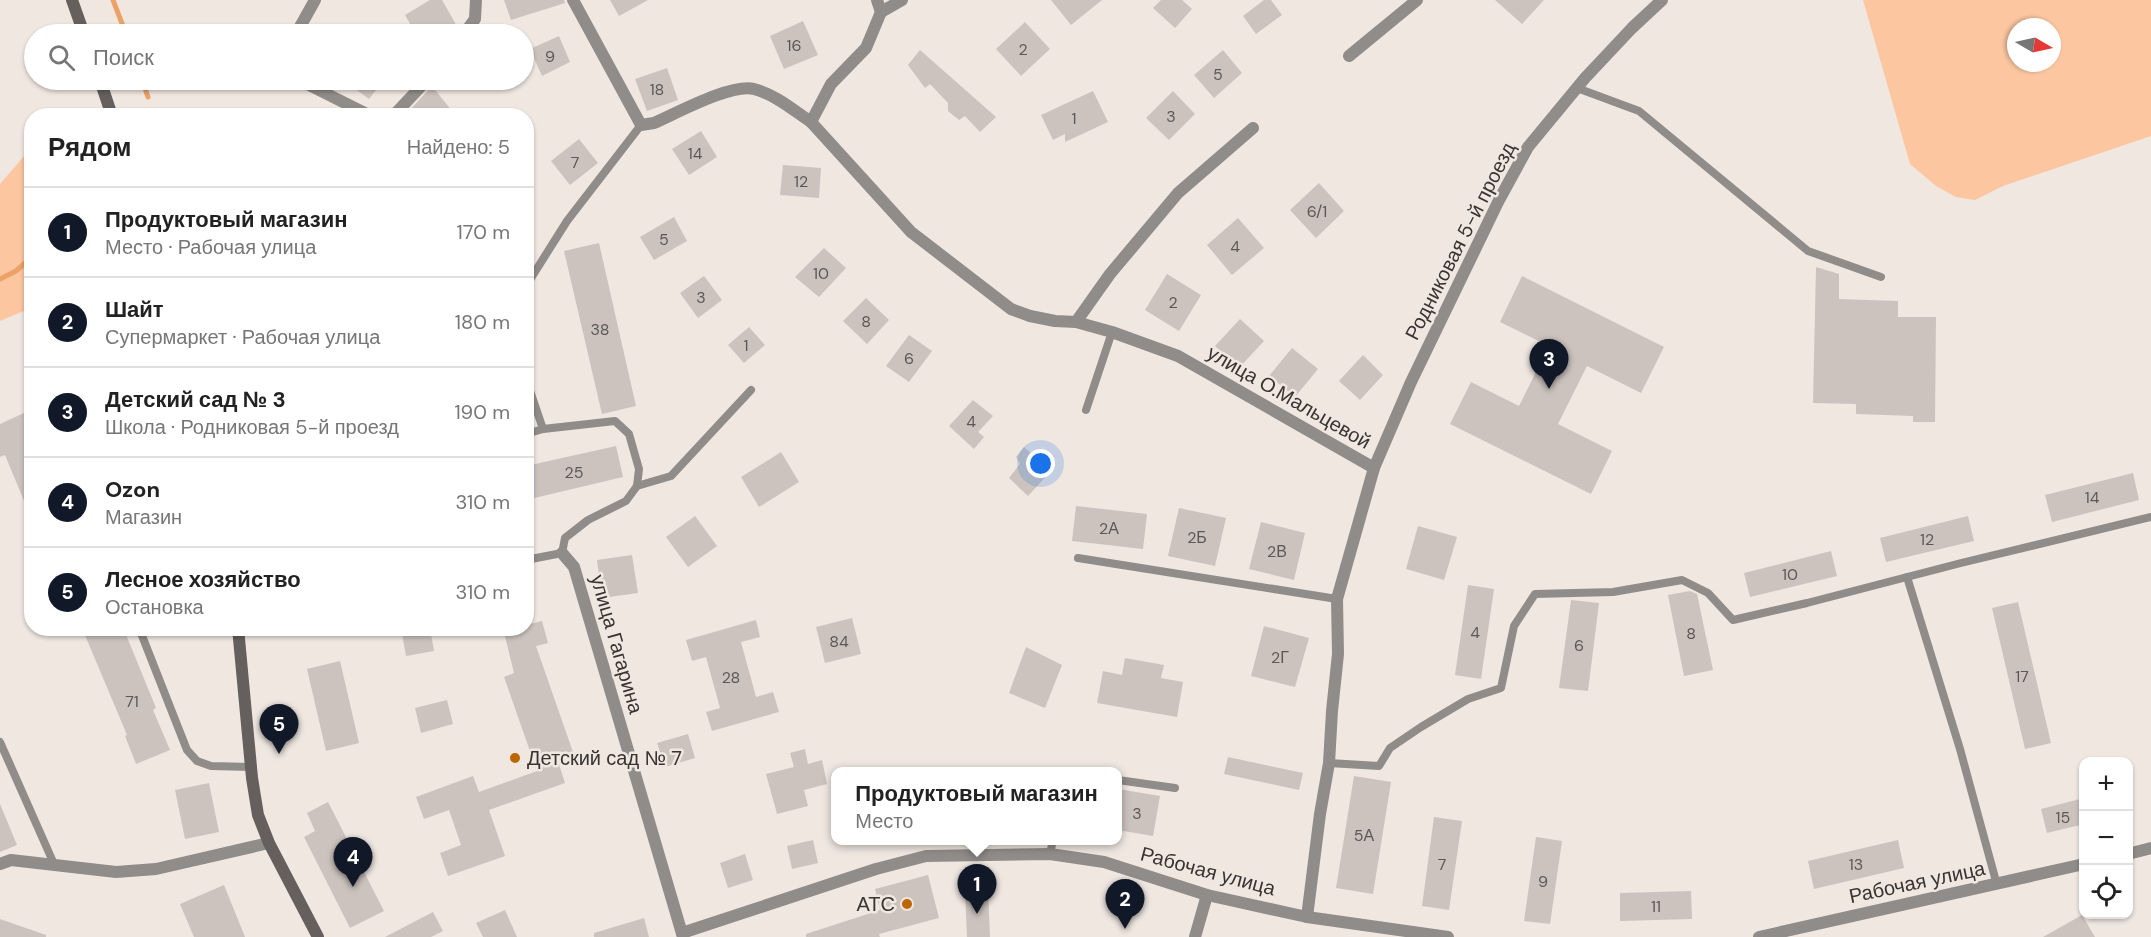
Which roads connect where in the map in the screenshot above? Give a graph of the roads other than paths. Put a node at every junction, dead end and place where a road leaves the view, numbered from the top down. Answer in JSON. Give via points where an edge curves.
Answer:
{"nodes":[{"id":1,"x":72,"y":0,"type":"edge"},
{"id":2,"x":315,"y":0,"type":"edge"},
{"id":3,"x":476,"y":0,"type":"edge"},
{"id":4,"x":573,"y":0,"type":"edge"},
{"id":5,"x":902,"y":0,"type":"edge"},
{"id":6,"x":1417,"y":0,"type":"edge"},
{"id":7,"x":1662,"y":0,"type":"edge"},
{"id":8,"x":879,"y":6,"type":"edge"},
{"id":9,"x":80,"y":24,"type":"edge"},
{"id":10,"x":302,"y":24,"type":"edge"},
{"id":11,"x":472,"y":24,"type":"edge"},
{"id":12,"x":1349,"y":56,"type":"dead end"},
{"id":13,"x":1577,"y":88,"type":"junction"},
{"id":14,"x":103,"y":90,"type":"edge"},
{"id":15,"x":319,"y":90,"type":"edge"},
{"id":16,"x":418,"y":90,"type":"edge"},
{"id":17,"x":109,"y":108,"type":"edge"},
{"id":18,"x":355,"y":108,"type":"edge"},
{"id":19,"x":401,"y":108,"type":"edge"},
{"id":20,"x":811,"y":122,"type":"junction"},
{"id":21,"x":641,"y":125,"type":"junction"},
{"id":22,"x":1253,"y":128,"type":"dead end"},
{"id":23,"x":534,"y":273,"type":"edge"},
{"id":24,"x":1881,"y":277,"type":"dead end"},
{"id":25,"x":1076,"y":322,"type":"junction"},
{"id":26,"x":1112,"y":332,"type":"junction"},
{"id":27,"x":752,"y":390,"type":"dead end"},
{"id":28,"x":534,"y":403,"type":"edge"},
{"id":29,"x":1086,"y":410,"type":"dead end"},
{"id":30,"x":543,"y":429,"type":"junction"},
{"id":31,"x":534,"y":432,"type":"edge"},
{"id":32,"x":1374,"y":468,"type":"junction"},
{"id":33,"x":637,"y":486,"type":"junction"},
{"id":34,"x":2151,"y":517,"type":"edge"},
{"id":35,"x":562,"y":553,"type":"junction"},
{"id":36,"x":534,"y":558,"type":"edge"},
{"id":37,"x":1078,"y":558,"type":"dead end"},
{"id":38,"x":1907,"y":577,"type":"junction"},
{"id":39,"x":1337,"y":599,"type":"junction"},
{"id":40,"x":142,"y":636,"type":"edge"},
{"id":41,"x":239,"y":636,"type":"edge"},
{"id":42,"x":0,"y":742,"type":"edge"},
{"id":43,"x":1329,"y":763,"type":"junction"},
{"id":44,"x":251,"y":767,"type":"junction"},
{"id":45,"x":1122,"y":781,"type":"edge"},
{"id":46,"x":1175,"y":788,"type":"dead end"},
{"id":47,"x":269,"y":843,"type":"junction"},
{"id":48,"x":1052,"y":845,"type":"edge"},
{"id":49,"x":2151,"y":848,"type":"edge"},
{"id":50,"x":2133,"y":853,"type":"edge"},
{"id":51,"x":1050,"y":854,"type":"junction"},
{"id":52,"x":0,"y":864,"type":"edge"},
{"id":53,"x":54,"y":864,"type":"junction"},
{"id":54,"x":2080,"y":865,"type":"edge"},
{"id":55,"x":1997,"y":885,"type":"junction"},
{"id":56,"x":1207,"y":895,"type":"junction"},
{"id":57,"x":1307,"y":917,"type":"junction"},
{"id":58,"x":1398,"y":934,"type":"edge"},
{"id":59,"x":682,"y":935,"type":"edge"},
{"id":60,"x":318,"y":937,"type":"edge"},
{"id":61,"x":1195,"y":937,"type":"edge"},
{"id":62,"x":1448,"y":937,"type":"edge"},
{"id":63,"x":1759,"y":937,"type":"edge"}],
"edges":[{"from":1,"to":9,"type":"main road"},
{"from":2,"to":10,"type":"street"},
{"from":3,"to":11,"type":"street"},
{"from":4,"to":21,"type":"street"},
{"from":5,"to":8,"type":"street"},
{"from":6,"to":12,"type":"street"},
{"from":7,"to":13,"type":"street","name":"Родниковая 5-й проезд"},
{"from":8,"to":20,"type":"street","via":[[866,48],[831,84]]},
{"from":13,"to":24,"type":"lane","via":[[1639,111],[1808,251]]},
{"from":13,"to":32,"type":"street","name":"Родниковая 5-й проезд","via":[[1528,147],[1499,200]]},
{"from":14,"to":17,"type":"main road"},
{"from":15,"to":18,"type":"street"},
{"from":16,"to":19,"type":"street"},
{"from":20,"to":21,"type":"street","name":"улица О.Мальцевой","via":[[773,96],[752,88],[733,89]]},
{"from":20,"to":25,"type":"street","name":"улица О.Мальцевой","via":[[910,232],[1011,309],[1055,321]]},
{"from":21,"to":23,"type":"lane","via":[[567,221]]},
{"from":22,"to":25,"type":"street","via":[[1178,193],[1110,274]]},
{"from":25,"to":26,"type":"street","name":"улица О.Мальцевой"},
{"from":26,"to":29,"type":"lane"},
{"from":26,"to":32,"type":"street","name":"улица О.Мальцевой","via":[[1178,356]]},
{"from":27,"to":33,"type":"lane","via":[[671,476]]},
{"from":28,"to":30,"type":"lane"},
{"from":30,"to":31,"type":"lane"},
{"from":30,"to":33,"type":"lane","via":[[615,422],[629,434],[639,469]]},
{"from":32,"to":39,"type":"street","name":"улица О.Мальцевой"},
{"from":33,"to":35,"type":"lane","via":[[626,501],[588,520],[565,538]]},
{"from":34,"to":38,"type":"lane"},
{"from":35,"to":36,"type":"lane"},
{"from":35,"to":59,"type":"street","name":"улица Гагарина","via":[[574,567]]},
{"from":37,"to":39,"type":"lane"},
{"from":38,"to":43,"type":"lane","via":[[1733,620],[1708,593],[1682,580],[1613,592],[1535,594],[1514,626],[1501,688],[1468,699],[1421,727],[1390,748],[1379,766]]},
{"from":38,"to":55,"type":"lane"},
{"from":39,"to":43,"type":"street","name":"улица О.Мальцевой","via":[[1338,654]]},
{"from":40,"to":44,"type":"lane","via":[[187,750],[197,761],[211,766]]},
{"from":41,"to":44,"type":"main road"},
{"from":42,"to":53,"type":"lane"},
{"from":43,"to":57,"type":"street","name":"улица О.Мальцевой"},
{"from":44,"to":47,"type":"main road","via":[[258,815]]},
{"from":45,"to":46,"type":"lane"},
{"from":47,"to":53,"type":"street","via":[[156,869],[116,872]]},
{"from":47,"to":60,"type":"main road"},
{"from":48,"to":51,"type":"lane"},
{"from":49,"to":50,"type":"street"},
{"from":51,"to":56,"type":"street","name":"Рабочая улица","via":[[1104,862]]},
{"from":51,"to":59,"type":"street","name":"Рабочая улица","via":[[926,856],[876,869]]},
{"from":52,"to":53,"type":"street","via":[[11,860]]},
{"from":54,"to":55,"type":"street","name":"Рабочая улица"},
{"from":55,"to":63,"type":"street","name":"Рабочая улица"},
{"from":56,"to":57,"type":"street","name":"Рабочая улица"},
{"from":56,"to":61,"type":"street"},
{"from":57,"to":58,"type":"street","name":"Рабочая улица"},
{"from":58,"to":62,"type":"street","name":"Рабочая улица"}]}
